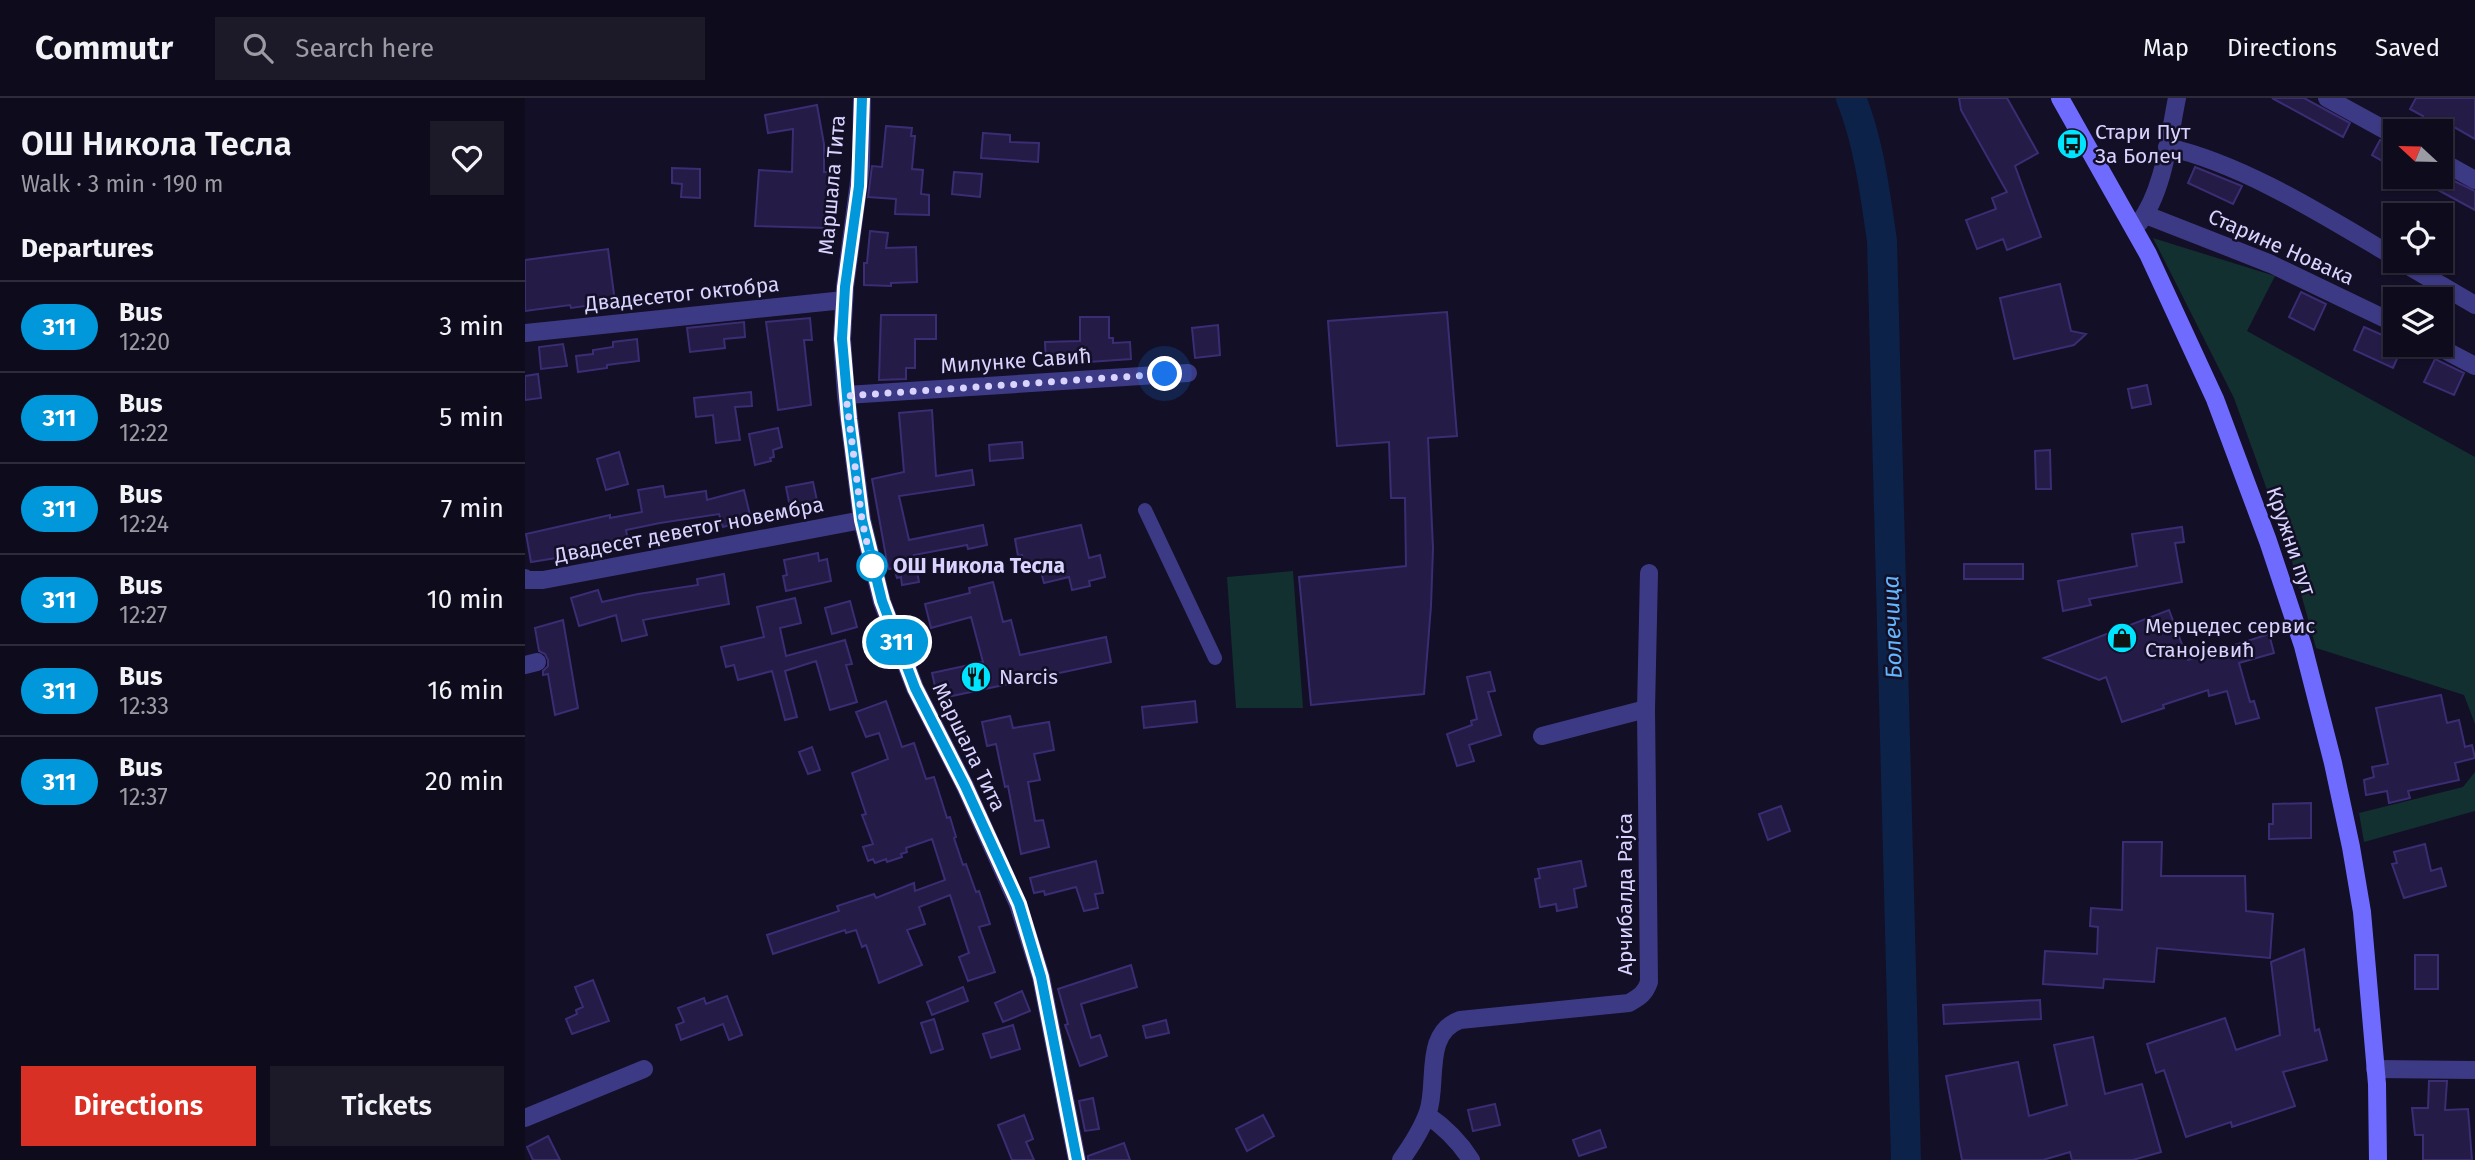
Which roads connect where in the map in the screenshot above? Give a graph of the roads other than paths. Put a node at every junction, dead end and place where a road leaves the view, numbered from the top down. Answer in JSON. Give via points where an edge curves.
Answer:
{"nodes":[{"id":1,"x":862,"y":98,"type":"edge"},
{"id":2,"x":2060,"y":98,"type":"edge"},
{"id":3,"x":2177,"y":98,"type":"edge"},
{"id":4,"x":2327,"y":98,"type":"edge"},
{"id":5,"x":2383,"y":129,"type":"edge"},
{"id":6,"x":2167,"y":147,"type":"junction"},
{"id":7,"x":2453,"y":168,"type":"edge"},
{"id":8,"x":2475,"y":180,"type":"edge"},
{"id":9,"x":2140,"y":221,"type":"junction"},
{"id":10,"x":2383,"y":251,"type":"edge"},
{"id":11,"x":2420,"y":273,"type":"edge"},
{"id":12,"x":844,"y":300,"type":"junction"},
{"id":13,"x":2475,"y":305,"type":"edge"},
{"id":14,"x":2383,"y":318,"type":"edge"},
{"id":15,"x":525,"y":333,"type":"edge"},
{"id":16,"x":2453,"y":354,"type":"edge"},
{"id":17,"x":2475,"y":366,"type":"edge"},
{"id":18,"x":1188,"y":373,"type":"dead end"},
{"id":19,"x":846,"y":396,"type":"junction"},
{"id":20,"x":1145,"y":510,"type":"dead end"},
{"id":21,"x":862,"y":520,"type":"junction"},
{"id":22,"x":1649,"y":573,"type":"dead end"},
{"id":23,"x":525,"y":578,"type":"edge"},
{"id":24,"x":1215,"y":658,"type":"dead end"},
{"id":25,"x":1646,"y":709,"type":"junction"},
{"id":26,"x":1542,"y":736,"type":"dead end"},
{"id":27,"x":644,"y":1069,"type":"dead end"},
{"id":28,"x":2375,"y":1069,"type":"junction"},
{"id":29,"x":2475,"y":1070,"type":"edge"},
{"id":30,"x":1427,"y":1115,"type":"junction"},
{"id":31,"x":525,"y":1118,"type":"edge"},
{"id":32,"x":1077,"y":1160,"type":"edge"},
{"id":33,"x":1401,"y":1160,"type":"edge"},
{"id":34,"x":1471,"y":1160,"type":"edge"},
{"id":35,"x":2378,"y":1160,"type":"edge"}],
"edges":[{"from":1,"to":12,"type":"street","name":"Маршала Тита","via":[[859,186]]},
{"from":2,"to":9,"type":"main road","name":"Кружни пут"},
{"from":3,"to":6,"type":"street"},
{"from":4,"to":5,"type":"street"},
{"from":6,"to":9,"type":"street","via":[[2153,200]]},
{"from":6,"to":10,"type":"street","via":[[2193,152],[2233,170]]},
{"from":7,"to":8,"type":"street"},
{"from":9,"to":14,"type":"street","name":"Старине Новака","via":[[2271,264]]},
{"from":9,"to":28,"type":"main road","name":"Кружни пут","via":[[2215,399],[2272,552],[2313,681],[2360,899]]},
{"from":11,"to":13,"type":"street"},
{"from":12,"to":15,"type":"street","name":"Двадесетог октобра"},
{"from":12,"to":19,"type":"street","name":"Маршала Тита"},
{"from":16,"to":17,"type":"street"},
{"from":18,"to":19,"type":"street","name":"Милунке Савић"},
{"from":19,"to":21,"type":"street","name":"Маршала Тита"},
{"from":20,"to":24,"type":"street"},
{"from":21,"to":23,"type":"street","name":"Двадесет деветог новембра","via":[[543,580]]},
{"from":21,"to":32,"type":"street","name":"Маршала Тита","via":[[882,601],[915,688],[1019,904],[1041,977]]},
{"from":22,"to":25,"type":"street","name":"Арчибалда Рајса"},
{"from":25,"to":26,"type":"street"},
{"from":25,"to":30,"type":"street","name":"Арчибалда Рајса","via":[[1647,989],[1629,1003],[1452,1023],[1443,1031],[1434,1054]]},
{"from":27,"to":31,"type":"street"},
{"from":28,"to":29,"type":"street"},
{"from":28,"to":35,"type":"main road","name":"Кружни пут"},
{"from":30,"to":33,"type":"street","name":"Арчибалда Рајса"},
{"from":30,"to":34,"type":"street","via":[[1451,1134]]}]}
